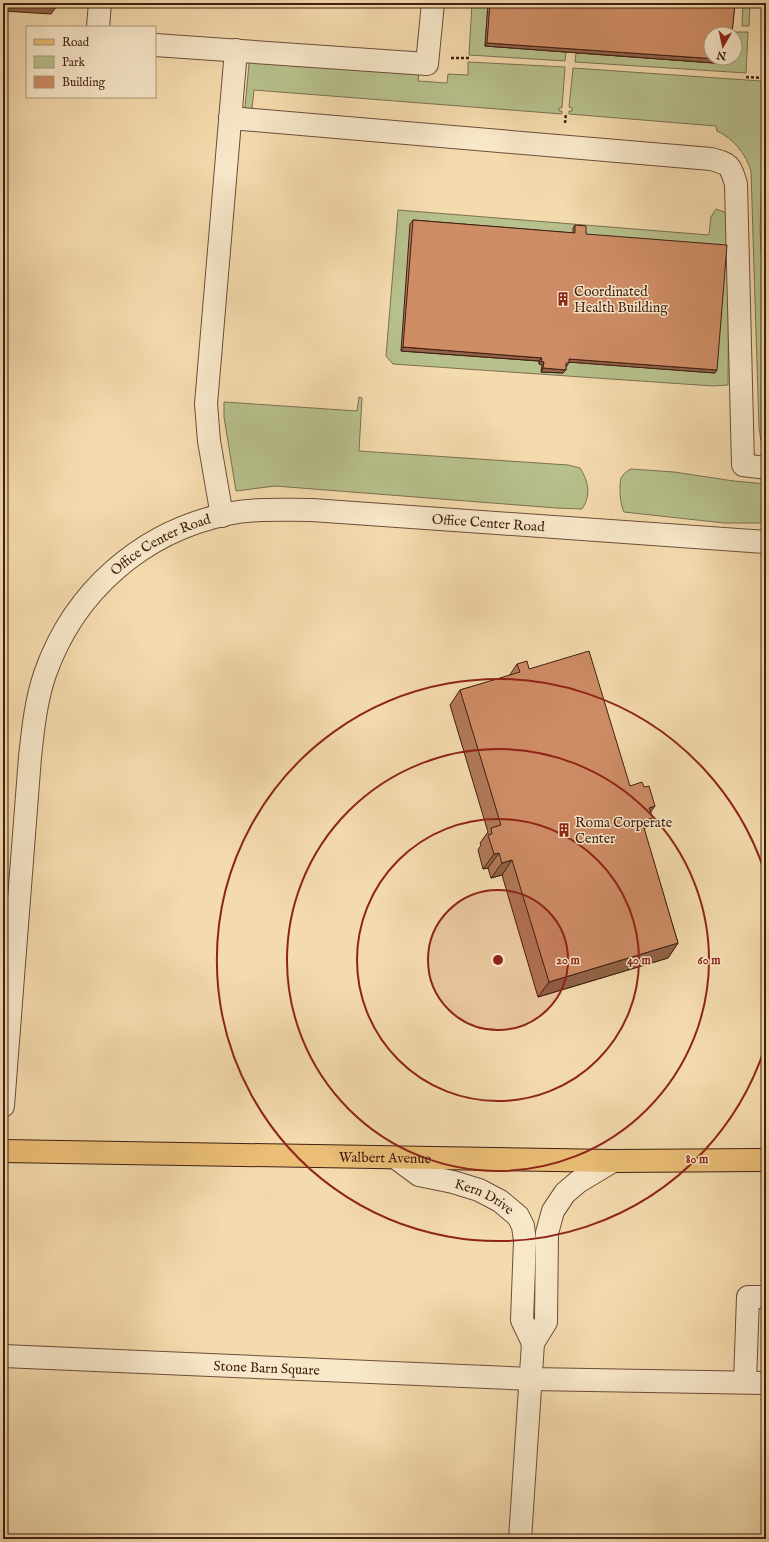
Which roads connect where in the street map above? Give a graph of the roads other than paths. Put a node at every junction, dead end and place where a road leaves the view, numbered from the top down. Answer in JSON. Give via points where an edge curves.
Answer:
{"nodes":[{"id":1,"x":100,"y":3,"type":"edge"},
{"id":2,"x":433,"y":3,"type":"edge"},
{"id":3,"x":98,"y":26,"type":"edge"},
{"id":4,"x":156,"y":45,"type":"edge"},
{"id":5,"x":236,"y":50,"type":"junction"},
{"id":6,"x":230,"y":118,"type":"junction"},
{"id":7,"x":766,"y":468,"type":"edge"},
{"id":8,"x":222,"y":516,"type":"junction"},
{"id":9,"x":766,"y":542,"type":"edge"},
{"id":10,"x":3,"y":1106,"type":"edge"},
{"id":11,"x":3,"y":1151,"type":"edge"},
{"id":12,"x":396,"y":1158,"type":"junction"},
{"id":13,"x":766,"y":1160,"type":"edge"},
{"id":14,"x":613,"y":1161,"type":"junction"},
{"id":15,"x":766,"y":1297,"type":"edge"},
{"id":16,"x":533,"y":1342,"type":"junction"},
{"id":17,"x":3,"y":1356,"type":"edge"},
{"id":18,"x":531,"y":1379,"type":"junction"},
{"id":19,"x":756,"y":1383,"type":"edge"},
{"id":20,"x":520,"y":1539,"type":"edge"}],
"edges":[{"from":1,"to":3,"type":"street"},
{"from":2,"to":5,"type":"street","via":[[427,64]]},
{"from":4,"to":5,"type":"street"},
{"from":5,"to":6,"type":"street"},
{"from":6,"to":7,"type":"street","via":[[724,162],[731,168],[737,190],[743,465]]},
{"from":6,"to":8,"type":"street","via":[[206,404],[209,441]]},
{"from":8,"to":9,"type":"street","name":"Office Center Road","via":[[268,510],[312,510]]},
{"from":8,"to":10,"type":"street","name":"Office Center Road","via":[[196,522],[158,539],[105,577],[83,602],[61,636],[45,674],[35,714],[30,757]]},
{"from":11,"to":12,"type":"main road","name":"Walbert Avenue"},
{"from":12,"to":14,"type":"main road","name":"Walbert Avenue"},
{"from":12,"to":16,"type":"street","name":"Kern Drive","via":[[419,1175],[479,1190],[500,1200],[518,1216],[523,1226],[525,1241],[522,1320]]},
{"from":13,"to":14,"type":"main road","name":"Walbert Avenue"},
{"from":14,"to":16,"type":"street","name":"Kern Drive","via":[[578,1182],[553,1211],[547,1233],[546,1322]]},
{"from":15,"to":19,"type":"street","via":[[748,1297]]},
{"from":16,"to":18,"type":"street","name":"Kern Drive"},
{"from":17,"to":18,"type":"street","name":"Stone Barn Square"},
{"from":18,"to":19,"type":"street","name":"Stone Barn Square"},
{"from":18,"to":20,"type":"street","name":"Kern Drive"}]}
